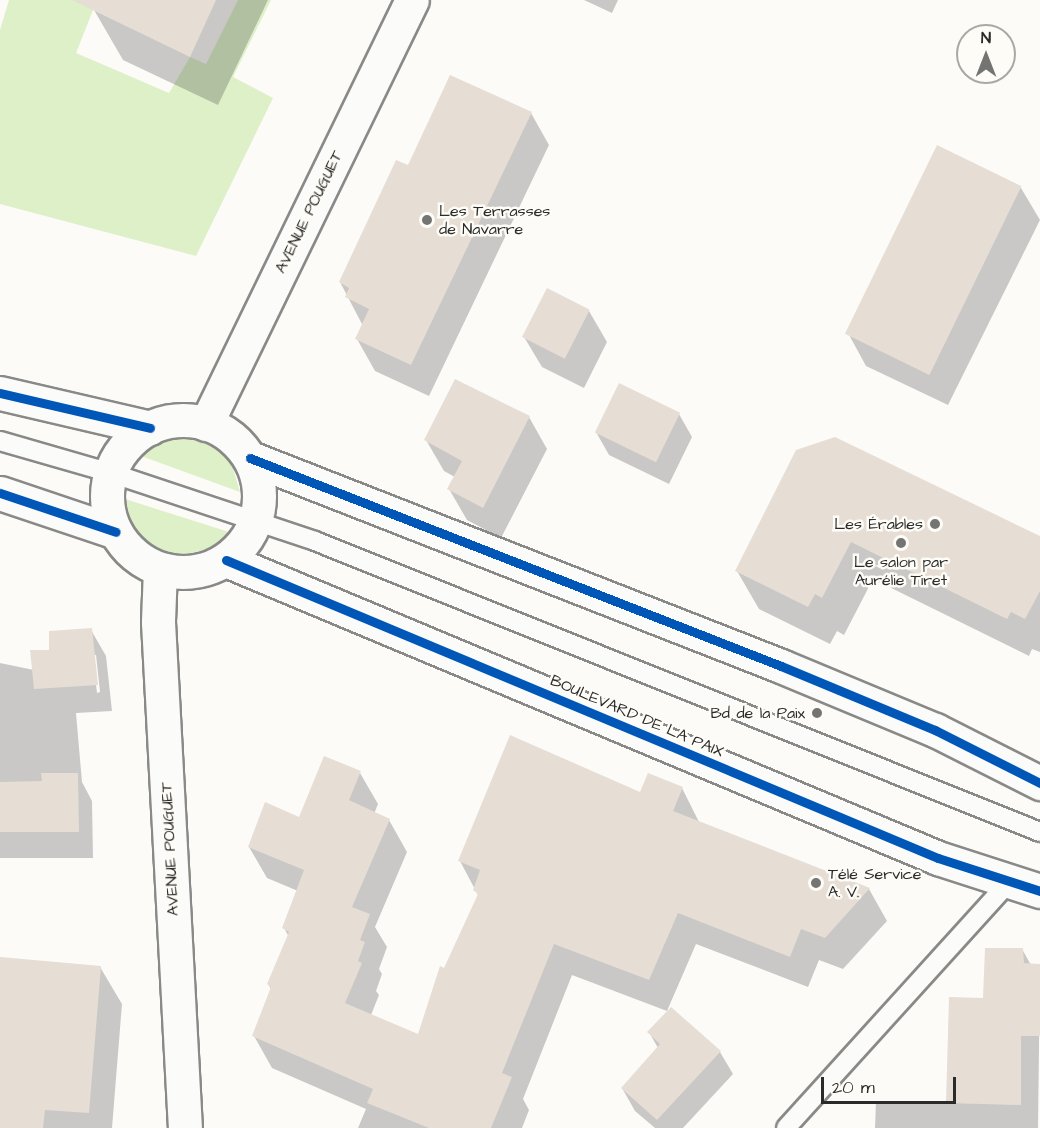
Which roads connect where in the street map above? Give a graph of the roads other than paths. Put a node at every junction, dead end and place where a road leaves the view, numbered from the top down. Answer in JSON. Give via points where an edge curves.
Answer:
{"nodes":[{"id":1,"x":412,"y":0,"type":"edge"},
{"id":2,"x":0,"y":393,"type":"edge"},
{"id":3,"x":206,"y":424,"type":"junction"},
{"id":4,"x":150,"y":428,"type":"junction"},
{"id":5,"x":0,"y":441,"type":"edge"},
{"id":6,"x":250,"y":458,"type":"junction"},
{"id":7,"x":111,"y":473,"type":"junction"},
{"id":8,"x":0,"y":493,"type":"edge"},
{"id":9,"x":256,"y":520,"type":"junction"},
{"id":10,"x":116,"y":532,"type":"junction"},
{"id":11,"x":226,"y":560,"type":"junction"},
{"id":12,"x":160,"y":569,"type":"junction"},
{"id":13,"x":1040,"y":783,"type":"edge"},
{"id":14,"x":1040,"y":832,"type":"edge"},
{"id":15,"x":1025,"y":886,"type":"edge"},
{"id":16,"x":185,"y":1128,"type":"edge"},
{"id":17,"x":786,"y":1128,"type":"edge"}],
"edges":[{"from":1,"to":3,"type":"main road","name":"AVENUE POUGUET"},
{"from":2,"to":4,"type":"main road"},
{"from":3,"to":4,"type":"main road","via":[[188,420]]},
{"from":3,"to":6,"type":"main road","via":[[224,431]]},
{"from":4,"to":7,"type":"main road","via":[[118,455]]},
{"from":5,"to":7,"type":"lane"},
{"from":6,"to":9,"type":"main road","via":[[260,489]]},
{"from":6,"to":13,"type":"main road","via":[[781,666],[935,730]]},
{"from":7,"to":9,"type":"lane"},
{"from":7,"to":10,"type":"main road","via":[[107,504]]},
{"from":8,"to":10,"type":"main road"},
{"from":9,"to":11,"type":"main road","via":[[239,549]]},
{"from":9,"to":14,"type":"lane"},
{"from":10,"to":12,"type":"main road","via":[[134,555]]},
{"from":11,"to":12,"type":"main road","via":[[194,572]]},
{"from":11,"to":15,"type":"main road","name":"BOULEVARD DE LA PAIX","via":[[938,858]]},
{"from":12,"to":16,"type":"main road","name":"AVENUE POUGUET","via":[[158,622]]},
{"from":15,"to":17,"type":"lane"}]}
